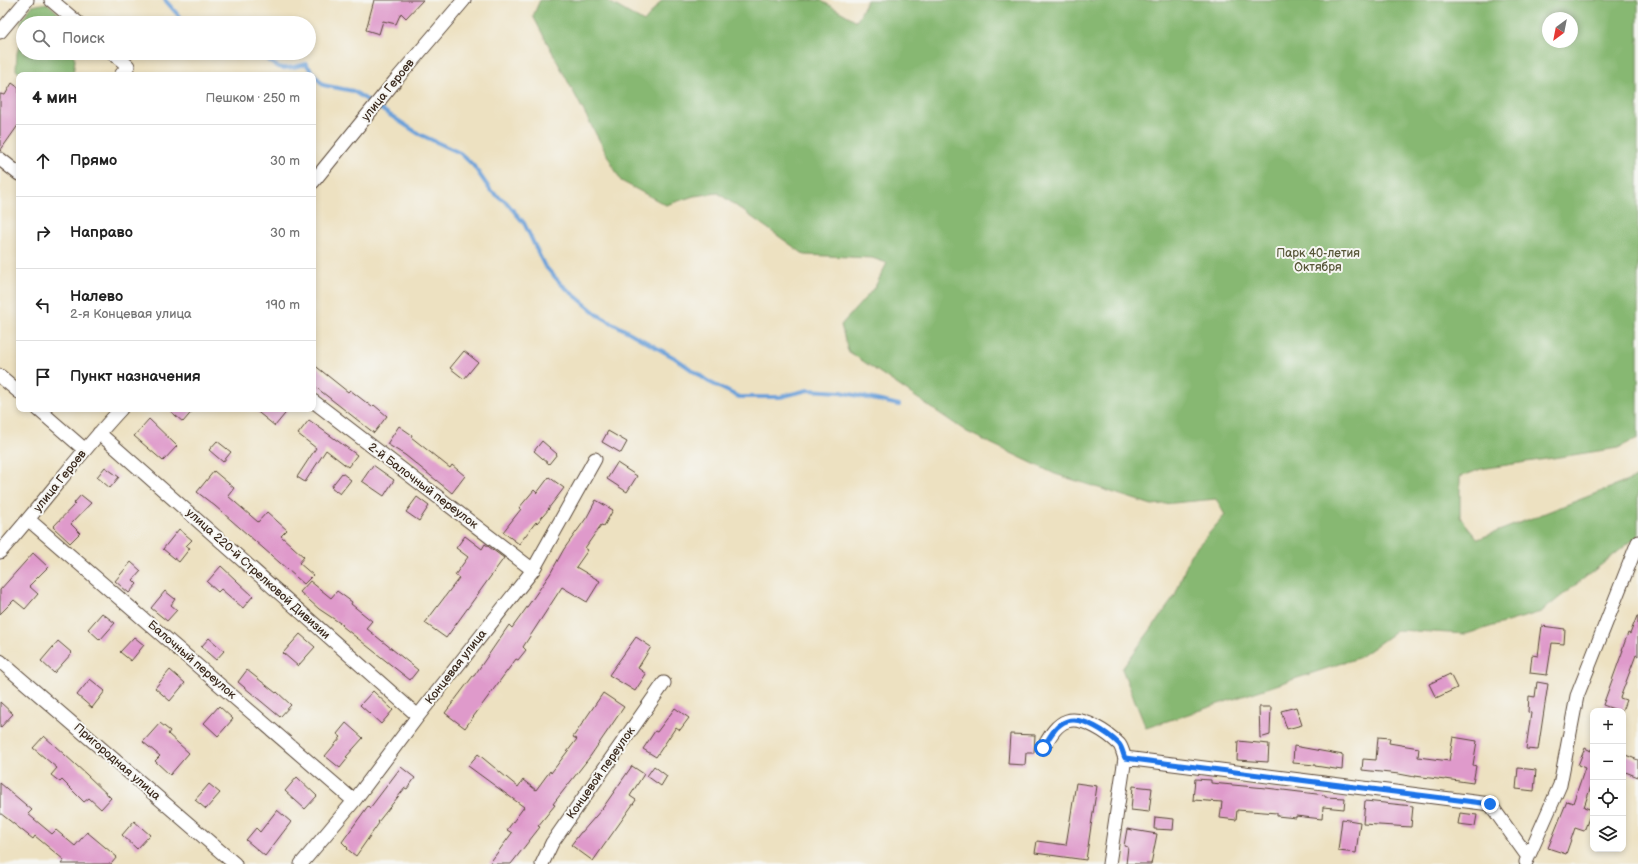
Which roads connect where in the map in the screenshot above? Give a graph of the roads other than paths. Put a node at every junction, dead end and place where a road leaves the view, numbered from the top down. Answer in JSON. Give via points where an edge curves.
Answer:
{"nodes":[{"id":1,"x":27,"y":0,"type":"edge"},
{"id":2,"x":51,"y":0,"type":"edge"},
{"id":3,"x":464,"y":0,"type":"edge"},
{"id":4,"x":70,"y":16,"type":"edge"},
{"id":5,"x":0,"y":32,"type":"edge"},
{"id":6,"x":121,"y":60,"type":"edge"},
{"id":7,"x":123,"y":72,"type":"edge"},
{"id":8,"x":0,"y":159,"type":"edge"},
{"id":9,"x":16,"y":172,"type":"edge"},
{"id":10,"x":316,"y":178,"type":"edge"},
{"id":11,"x":0,"y":376,"type":"edge"},
{"id":12,"x":16,"y":389,"type":"edge"},
{"id":13,"x":316,"y":403,"type":"edge"},
{"id":14,"x":41,"y":412,"type":"edge"},
{"id":15,"x":117,"y":412,"type":"edge"},
{"id":16,"x":99,"y":433,"type":"junction"},
{"id":17,"x":85,"y":450,"type":"junction"},
{"id":18,"x":595,"y":459,"type":"dead end"},
{"id":19,"x":29,"y":520,"type":"junction"},
{"id":20,"x":1638,"y":542,"type":"edge"},
{"id":21,"x":0,"y":552,"type":"edge"},
{"id":22,"x":533,"y":570,"type":"junction"},
{"id":23,"x":0,"y":661,"type":"edge"},
{"id":24,"x":664,"y":683,"type":"dead end"},
{"id":25,"x":418,"y":716,"type":"junction"},
{"id":26,"x":1043,"y":748,"type":"dead end"},
{"id":27,"x":1125,"y":758,"type":"junction"},
{"id":28,"x":354,"y":801,"type":"junction"},
{"id":29,"x":1527,"y":860,"type":"edge"},
{"id":30,"x":235,"y":864,"type":"edge"},
{"id":31,"x":301,"y":864,"type":"edge"},
{"id":32,"x":542,"y":864,"type":"edge"},
{"id":33,"x":1109,"y":864,"type":"edge"}],
"edges":[{"from":1,"to":5,"type":"street"},
{"from":2,"to":4,"type":"street"},
{"from":3,"to":10,"type":"street","name":"улица Героев"},
{"from":6,"to":7,"type":"street","via":[[128,66]]},
{"from":8,"to":9,"type":"street"},
{"from":11,"to":12,"type":"street"},
{"from":13,"to":22,"type":"street","name":"2-й Балочный переулок"},
{"from":14,"to":17,"type":"street"},
{"from":15,"to":16,"type":"street","name":"улица Героев"},
{"from":16,"to":17,"type":"street","name":"улица Героев"},
{"from":16,"to":25,"type":"street","name":"улица 220-й Стрелковой Дивизии"},
{"from":17,"to":19,"type":"street","name":"улица Героев"},
{"from":18,"to":22,"type":"street","name":"Концевая улица"},
{"from":19,"to":21,"type":"street","name":"улица Героев"},
{"from":19,"to":28,"type":"street","name":"Балочный переулок"},
{"from":20,"to":29,"type":"street","via":[[1577,696],[1560,785]]},
{"from":22,"to":25,"type":"street","name":"Концевая улица"},
{"from":23,"to":30,"type":"street","name":"Пригородная улица"},
{"from":24,"to":32,"type":"street","name":"Концевой переулок","via":[[552,843]]},
{"from":25,"to":28,"type":"street","name":"Концевая улица"},
{"from":26,"to":27,"type":"street","via":[[1056,727],[1067,721],[1078,720],[1094,726],[1120,745]]},
{"from":27,"to":29,"type":"street","via":[[1490,804]]},
{"from":27,"to":33,"type":"street"},
{"from":28,"to":31,"type":"street","name":"Концевая улица"}]}
